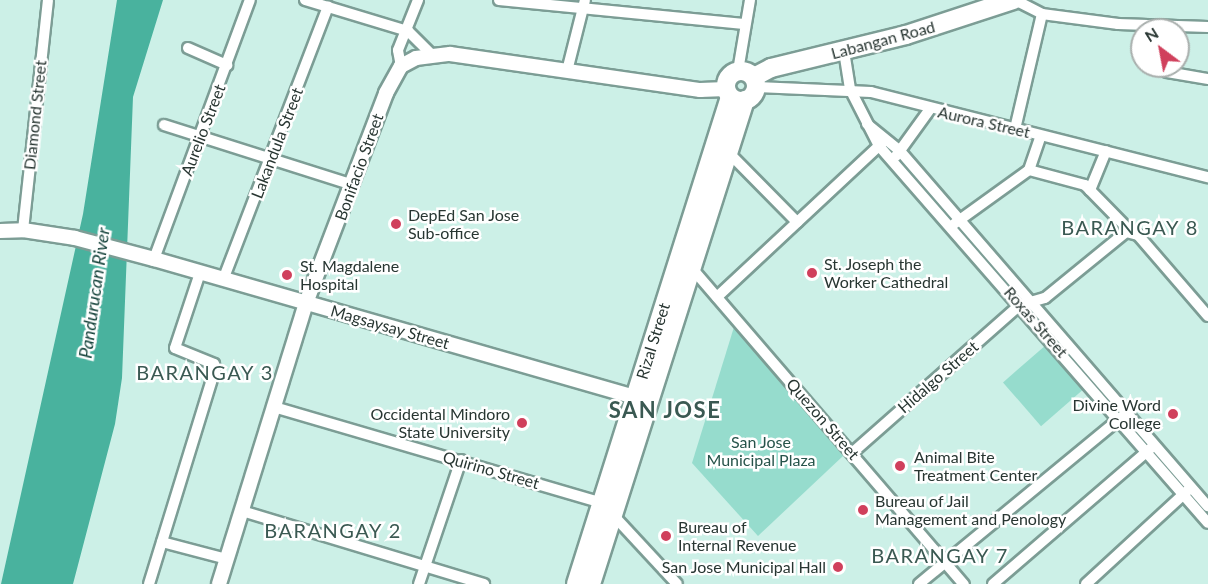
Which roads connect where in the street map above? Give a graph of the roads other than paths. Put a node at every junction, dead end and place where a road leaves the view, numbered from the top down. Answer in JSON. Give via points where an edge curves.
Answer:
{"nodes":[{"id":1,"x":48,"y":0,"type":"edge"},
{"id":2,"x":250,"y":0,"type":"edge"},
{"id":3,"x":305,"y":0,"type":"edge"},
{"id":4,"x":418,"y":0,"type":"edge"},
{"id":5,"x":499,"y":0,"type":"edge"},
{"id":6,"x":750,"y":0,"type":"edge"},
{"id":7,"x":1014,"y":0,"type":"edge"},
{"id":8,"x":584,"y":4,"type":"edge"},
{"id":9,"x":334,"y":5,"type":"edge"},
{"id":10,"x":1042,"y":14,"type":"junction"},
{"id":11,"x":1130,"y":23,"type":"edge"},
{"id":12,"x":744,"y":24,"type":"junction"},
{"id":13,"x":1208,"y":27,"type":"edge"},
{"id":14,"x":1190,"y":28,"type":"edge"},
{"id":15,"x":408,"y":31,"type":"junction"},
{"id":16,"x":188,"y":48,"type":"dead end"},
{"id":17,"x":844,"y":51,"type":"junction"},
{"id":18,"x":431,"y":54,"type":"junction"},
{"id":19,"x":227,"y":65,"type":"junction"},
{"id":20,"x":401,"y":66,"type":"junction"},
{"id":21,"x":567,"y":70,"type":"junction"},
{"id":22,"x":1190,"y":76,"type":"edge"},
{"id":23,"x":1208,"y":79,"type":"edge"},
{"id":24,"x":742,"y":87,"type":"junction"},
{"id":25,"x":850,"y":89,"type":"junction"},
{"id":26,"x":930,"y":109,"type":"junction"},
{"id":27,"x":864,"y":122,"type":"junction"},
{"id":28,"x":164,"y":125,"type":"dead end"},
{"id":29,"x":1015,"y":129,"type":"junction"},
{"id":30,"x":1041,"y":136,"type":"junction"},
{"id":31,"x":200,"y":138,"type":"junction"},
{"id":32,"x":888,"y":138,"type":"junction"},
{"id":33,"x":879,"y":146,"type":"junction"},
{"id":34,"x":728,"y":151,"type":"junction"},
{"id":35,"x":900,"y":151,"type":"junction"},
{"id":36,"x":1106,"y":151,"type":"junction"},
{"id":37,"x":272,"y":159,"type":"junction"},
{"id":38,"x":892,"y":161,"type":"junction"},
{"id":39,"x":1029,"y":170,"type":"junction"},
{"id":40,"x":1208,"y":177,"type":"edge"},
{"id":41,"x":353,"y":185,"type":"junction"},
{"id":42,"x":1090,"y":190,"type":"junction"},
{"id":43,"x":797,"y":222,"type":"junction"},
{"id":44,"x":955,"y":223,"type":"junction"},
{"id":45,"x":23,"y":230,"type":"junction"},
{"id":46,"x":0,"y":231,"type":"edge"},
{"id":47,"x":1130,"y":231,"type":"junction"},
{"id":48,"x":154,"y":259,"type":"junction"},
{"id":49,"x":685,"y":261,"type":"junction"},
{"id":50,"x":200,"y":273,"type":"junction"},
{"id":51,"x":224,"y":280,"type":"junction"},
{"id":52,"x":717,"y":297,"type":"junction"},
{"id":53,"x":306,"y":303,"type":"junction"},
{"id":54,"x":1025,"y":303,"type":"junction"},
{"id":55,"x":1208,"y":316,"type":"edge"},
{"id":56,"x":640,"y":403,"type":"junction"},
{"id":57,"x":274,"y":407,"type":"junction"},
{"id":58,"x":1129,"y":411,"type":"junction"},
{"id":59,"x":1119,"y":419,"type":"junction"},
{"id":60,"x":1156,"y":442,"type":"junction"},
{"id":61,"x":1147,"y":451,"type":"junction"},
{"id":62,"x":852,"y":453,"type":"junction"},
{"id":63,"x":460,"y":460,"type":"junction"},
{"id":64,"x":1188,"y":491,"type":"junction"},
{"id":65,"x":1208,"y":506,"type":"edge"},
{"id":66,"x":607,"y":508,"type":"junction"},
{"id":67,"x":242,"y":511,"type":"junction"},
{"id":68,"x":1208,"y":522,"type":"edge"},
{"id":69,"x":162,"y":542,"type":"junction"},
{"id":70,"x":227,"y":559,"type":"junction"},
{"id":71,"x":945,"y":561,"type":"junction"},
{"id":72,"x":424,"y":569,"type":"junction"},
{"id":73,"x":149,"y":584,"type":"edge"},
{"id":74,"x":219,"y":584,"type":"edge"},
{"id":75,"x":419,"y":584,"type":"edge"},
{"id":76,"x":484,"y":584,"type":"edge"},
{"id":77,"x":576,"y":584,"type":"edge"},
{"id":78,"x":591,"y":584,"type":"edge"},
{"id":79,"x":677,"y":584,"type":"edge"},
{"id":80,"x":919,"y":584,"type":"edge"},
{"id":81,"x":964,"y":584,"type":"edge"},
{"id":82,"x":993,"y":584,"type":"edge"},
{"id":83,"x":1086,"y":584,"type":"edge"}],
"edges":[{"from":1,"to":45,"type":"street","name":"Diamond Street"},
{"from":2,"to":19,"type":"street","name":"Aurelio Street"},
{"from":3,"to":9,"type":"street"},
{"from":4,"to":15,"type":"street"},
{"from":5,"to":8,"type":"street"},
{"from":6,"to":12,"type":"street"},
{"from":7,"to":10,"type":"street"},
{"from":7,"to":17,"type":"main road","name":"Labangan Road"},
{"from":8,"to":12,"type":"street"},
{"from":8,"to":21,"type":"street"},
{"from":9,"to":15,"type":"street"},
{"from":9,"to":37,"type":"street","name":"Lakandula Street"},
{"from":10,"to":11,"type":"street"},
{"from":10,"to":29,"type":"street"},
{"from":12,"to":24,"type":"street"},
{"from":13,"to":14,"type":"street"},
{"from":15,"to":18,"type":"street"},
{"from":15,"to":20,"type":"street","via":[[398,50]]},
{"from":16,"to":19,"type":"street"},
{"from":17,"to":24,"type":"main road","name":"Labangan Road","via":[[771,68]]},
{"from":17,"to":25,"type":"street","name":"Roxas Street"},
{"from":18,"to":20,"type":"street"},
{"from":18,"to":21,"type":"street"},
{"from":19,"to":31,"type":"street","name":"Aurelio Street"},
{"from":20,"to":41,"type":"street","name":"Bonifacio Street","via":[[386,93]]},
{"from":21,"to":24,"type":"street","via":[[700,90]]},
{"from":22,"to":23,"type":"street"},
{"from":24,"to":25,"type":"street","name":"Aurora Street"},
{"from":24,"to":34,"type":"main road","name":"Rizal Street"},
{"from":24,"to":49,"type":"main road","name":"Rizal Street"},
{"from":25,"to":26,"type":"street","name":"Aurora Street"},
{"from":25,"to":27,"type":"street","name":"Roxas Street"},
{"from":26,"to":29,"type":"street","name":"Aurora Street"},
{"from":26,"to":35,"type":"street"},
{"from":27,"to":32,"type":"street","name":"Roxas Street"},
{"from":27,"to":33,"type":"street","name":"Roxas Street"},
{"from":28,"to":31,"type":"street"},
{"from":29,"to":30,"type":"street","name":"Aurora Street"},
{"from":30,"to":36,"type":"street","name":"Aurora Street"},
{"from":30,"to":39,"type":"street"},
{"from":31,"to":37,"type":"street"},
{"from":31,"to":48,"type":"street","name":"Aurelio Street"},
{"from":32,"to":33,"type":"street"},
{"from":32,"to":35,"type":"street","name":"Roxas Street"},
{"from":33,"to":38,"type":"street","name":"Roxas Street"},
{"from":33,"to":43,"type":"street"},
{"from":34,"to":43,"type":"street"},
{"from":34,"to":49,"type":"main road","name":"Rizal Street"},
{"from":35,"to":38,"type":"street"},
{"from":35,"to":44,"type":"street","name":"Roxas Street"},
{"from":36,"to":40,"type":"street","name":"Aurora Street"},
{"from":36,"to":42,"type":"street"},
{"from":37,"to":41,"type":"street"},
{"from":37,"to":51,"type":"street","name":"Lakandula Street"},
{"from":38,"to":44,"type":"street","name":"Roxas Street"},
{"from":39,"to":42,"type":"street","via":[[1080,183]]},
{"from":39,"to":44,"type":"street"},
{"from":41,"to":53,"type":"street","name":"Bonifacio Street"},
{"from":42,"to":47,"type":"street"},
{"from":43,"to":52,"type":"street"},
{"from":44,"to":54,"type":"street","name":"Roxas Street"},
{"from":45,"to":46,"type":"street","name":"Magsaysay Street"},
{"from":45,"to":48,"type":"street","name":"Magsaysay Street","via":[[75,238]]},
{"from":47,"to":54,"type":"street","name":"Hidalgo Street","via":[[1045,298]]},
{"from":47,"to":55,"type":"street","via":[[1138,235]]},
{"from":48,"to":50,"type":"street","name":"Magsaysay Street"},
{"from":49,"to":52,"type":"street","name":"Quezon Street"},
{"from":49,"to":56,"type":"main road","name":"Rizal Street"},
{"from":50,"to":51,"type":"street","name":"Magsaysay Street"},
{"from":50,"to":69,"type":"street","via":[[175,348],[214,364],[215,370]]},
{"from":51,"to":53,"type":"street","name":"Magsaysay Street"},
{"from":52,"to":62,"type":"street","name":"Quezon Street"},
{"from":53,"to":56,"type":"street","name":"Magsaysay Street"},
{"from":53,"to":57,"type":"street","name":"Bonifacio Street"},
{"from":54,"to":58,"type":"street","name":"Roxas Street"},
{"from":54,"to":59,"type":"street","name":"Roxas Street"},
{"from":54,"to":62,"type":"street","name":"Hidalgo Street"},
{"from":56,"to":66,"type":"main road","name":"Rizal Street"},
{"from":57,"to":63,"type":"street","name":"Quirino Street"},
{"from":57,"to":67,"type":"street","name":"Bonifacio Street"},
{"from":58,"to":59,"type":"street"},
{"from":58,"to":60,"type":"street","name":"Roxas Street"},
{"from":59,"to":61,"type":"street","name":"Roxas Street"},
{"from":59,"to":71,"type":"street"},
{"from":60,"to":61,"type":"street"},
{"from":60,"to":64,"type":"street","name":"Roxas Street"},
{"from":61,"to":64,"type":"street","name":"Roxas Street"},
{"from":61,"to":82,"type":"street"},
{"from":62,"to":71,"type":"street","name":"Quezon Street"},
{"from":63,"to":66,"type":"street","name":"Quirino Street"},
{"from":63,"to":72,"type":"street"},
{"from":64,"to":65,"type":"street","name":"Roxas Street"},
{"from":64,"to":68,"type":"street","name":"Roxas Street"},
{"from":64,"to":83,"type":"street"},
{"from":66,"to":77,"type":"main road","name":"Rizal Street"},
{"from":66,"to":78,"type":"main road","name":"Rizal Street"},
{"from":66,"to":79,"type":"street"},
{"from":67,"to":70,"type":"street","name":"Bonifacio Street"},
{"from":67,"to":72,"type":"street"},
{"from":69,"to":70,"type":"street"},
{"from":69,"to":73,"type":"street"},
{"from":70,"to":74,"type":"street","name":"Bonifacio Street"},
{"from":71,"to":80,"type":"street"},
{"from":71,"to":81,"type":"street","name":"Quezon Street"},
{"from":72,"to":75,"type":"street"},
{"from":72,"to":76,"type":"street"}]}
